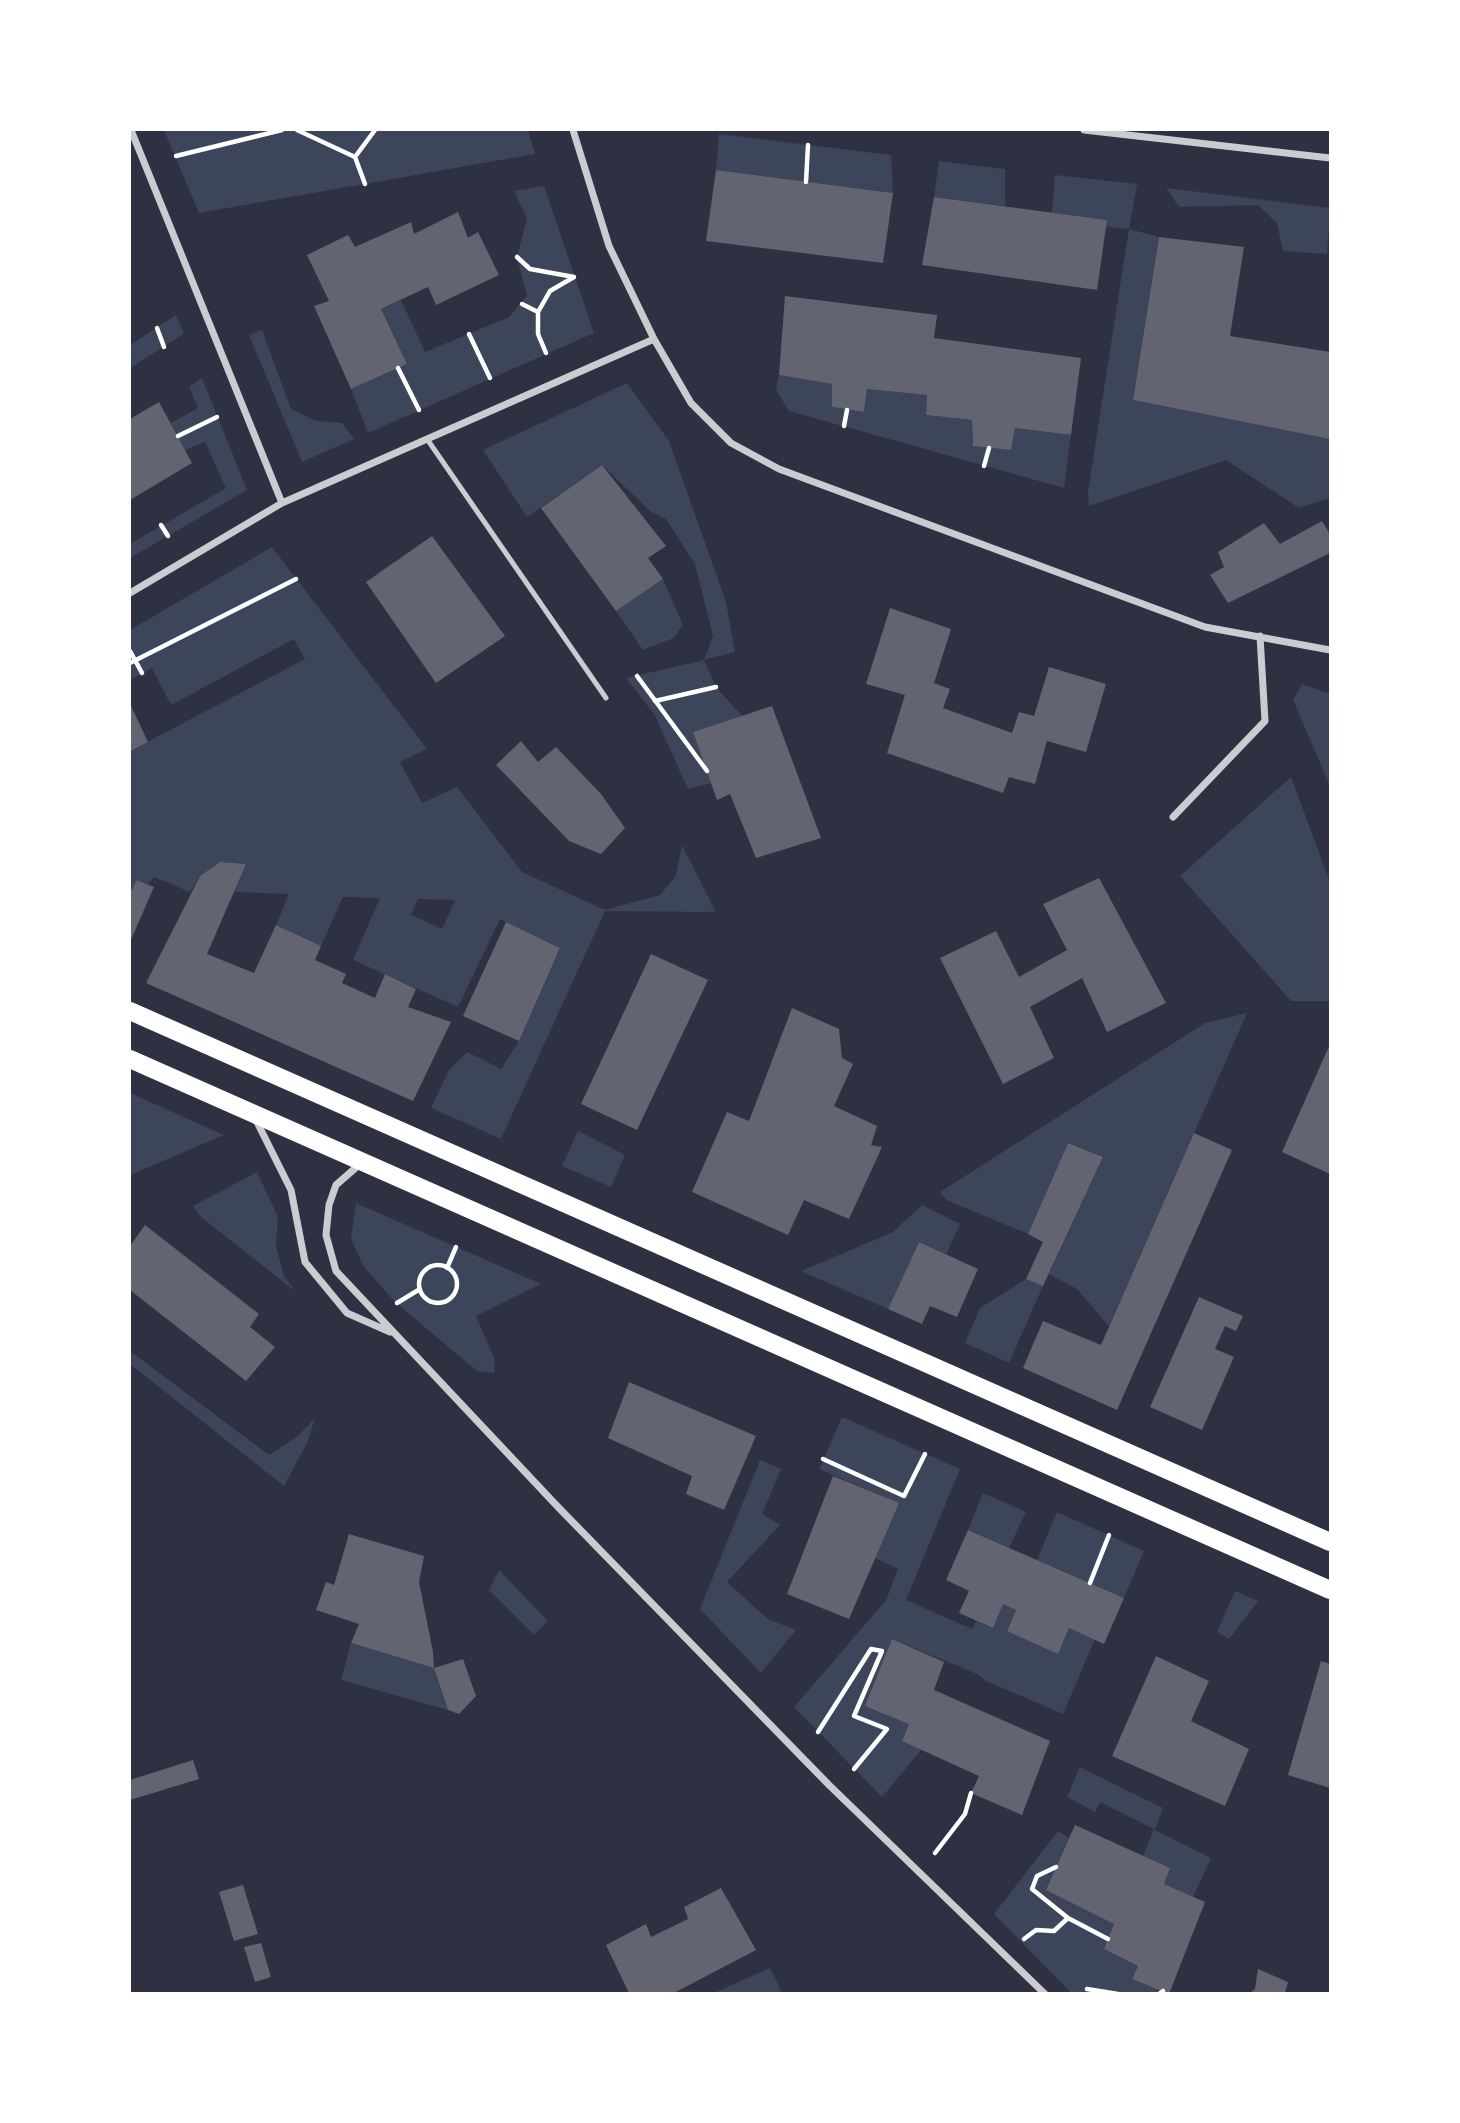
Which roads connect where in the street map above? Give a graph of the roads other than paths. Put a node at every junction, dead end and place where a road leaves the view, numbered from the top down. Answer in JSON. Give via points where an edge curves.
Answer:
{"nodes":[{"id":1,"x":131,"y":130,"type":"edge"},
{"id":2,"x":573,"y":130,"type":"edge"},
{"id":3,"x":1084,"y":130,"type":"edge"},
{"id":4,"x":1331,"y":158,"type":"edge"},
{"id":5,"x":654,"y":338,"type":"junction"},
{"id":6,"x":428,"y":439,"type":"junction"},
{"id":7,"x":282,"y":503,"type":"junction"},
{"id":8,"x":130,"y":593,"type":"edge"},
{"id":9,"x":1259,"y":636,"type":"junction"},
{"id":10,"x":1331,"y":650,"type":"edge"},
{"id":11,"x":606,"y":698,"type":"dead end"},
{"id":12,"x":1172,"y":817,"type":"dead end"},
{"id":13,"x":130,"y":1011,"type":"edge"},
{"id":14,"x":130,"y":1059,"type":"edge"},
{"id":15,"x":253,"y":1113,"type":"junction"},
{"id":16,"x":363,"y":1161,"type":"junction"},
{"id":17,"x":395,"y":1334,"type":"junction"},
{"id":18,"x":1331,"y":1542,"type":"edge"},
{"id":19,"x":1331,"y":1590,"type":"edge"},
{"id":20,"x":1045,"y":1993,"type":"edge"}],
"edges":[{"from":1,"to":7,"type":"street"},
{"from":2,"to":5,"type":"street","via":[[609,246]]},
{"from":3,"to":4,"type":"street"},
{"from":5,"to":6,"type":"street"},
{"from":5,"to":9,"type":"street","via":[[691,403],[731,443],[779,469],[1205,627]]},
{"from":6,"to":7,"type":"street"},
{"from":6,"to":11,"type":"lane"},
{"from":7,"to":8,"type":"street"},
{"from":9,"to":10,"type":"street"},
{"from":9,"to":12,"type":"street","via":[[1265,721]]},
{"from":13,"to":18,"type":"main road"},
{"from":14,"to":15,"type":"main road"},
{"from":15,"to":16,"type":"main road"},
{"from":15,"to":17,"type":"street","via":[[291,1190],[305,1262],[347,1313]]},
{"from":16,"to":17,"type":"street","via":[[337,1185],[329,1205],[326,1235],[336,1271]]},
{"from":16,"to":19,"type":"main road"},
{"from":17,"to":20,"type":"street","via":[[829,1785]]}]}
